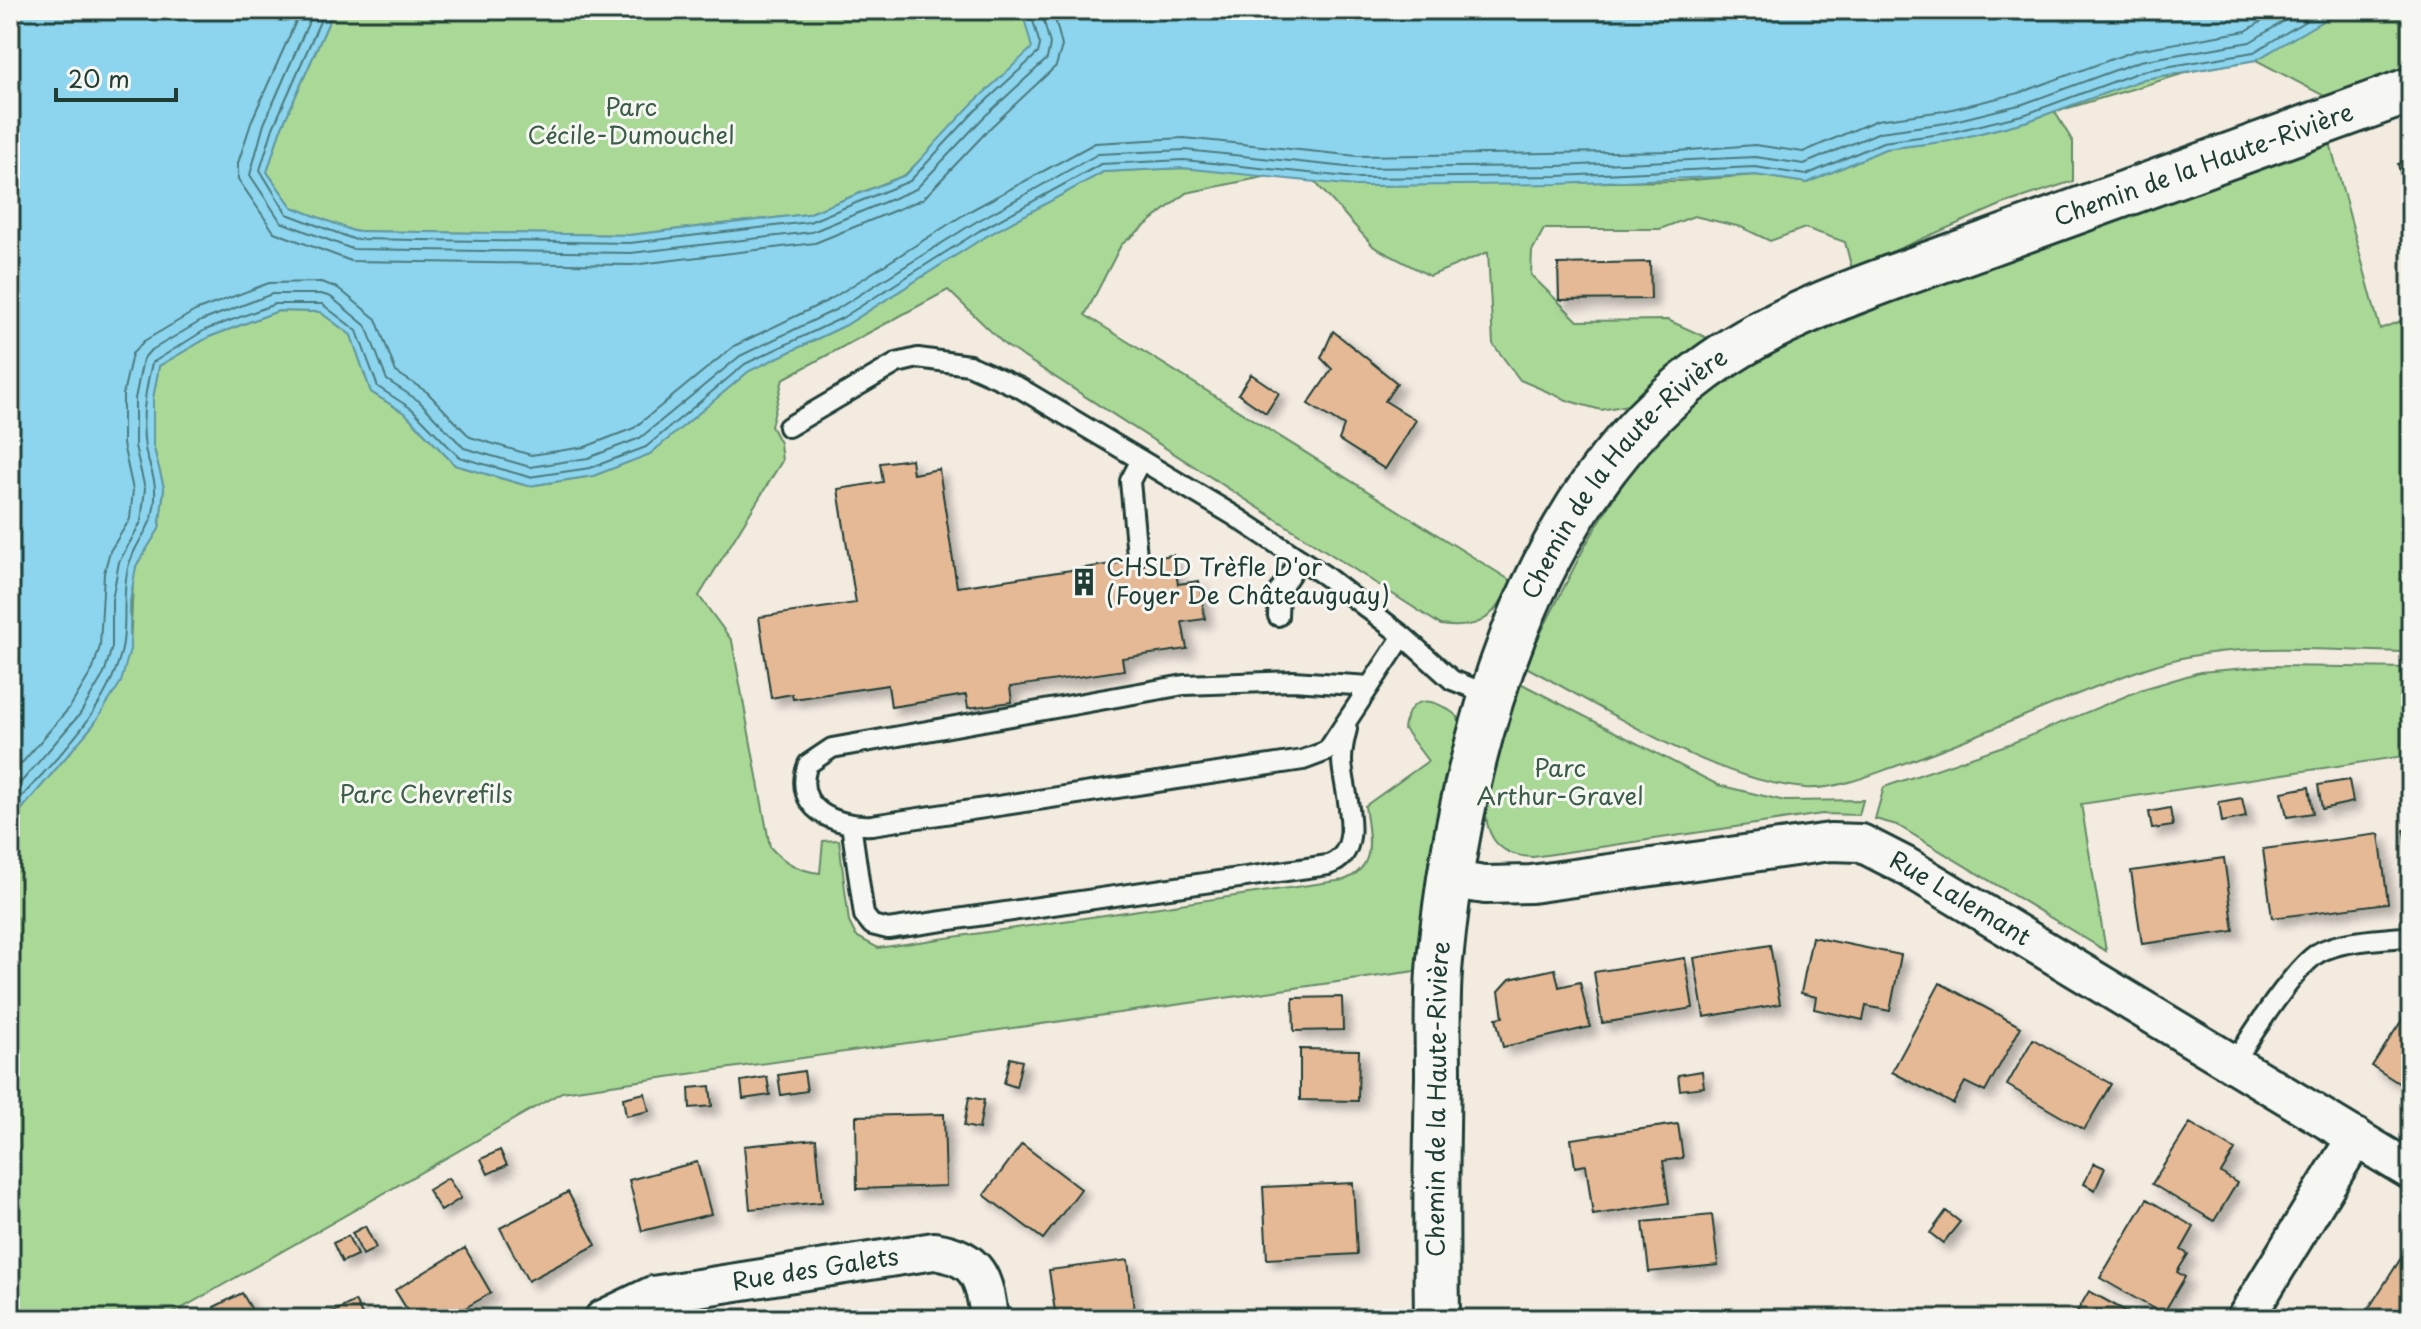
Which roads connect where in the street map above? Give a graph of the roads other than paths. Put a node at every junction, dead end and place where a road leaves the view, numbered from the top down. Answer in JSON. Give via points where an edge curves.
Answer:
{"nodes":[{"id":1,"x":2411,"y":90,"type":"edge"},
{"id":2,"x":788,"y":427,"type":"dead end"},
{"id":3,"x":1141,"y":460,"type":"junction"},
{"id":4,"x":1137,"y":556,"type":"dead end"},
{"id":5,"x":1300,"y":559,"type":"junction"},
{"id":6,"x":1278,"y":616,"type":"dead end"},
{"id":7,"x":1403,"y":636,"type":"junction"},
{"id":8,"x":1370,"y":686,"type":"junction"},
{"id":9,"x":1490,"y":695,"type":"junction"},
{"id":10,"x":1351,"y":715,"type":"junction"},
{"id":11,"x":851,"y":824,"type":"junction"},
{"id":12,"x":1452,"y":880,"type":"junction"},
{"id":13,"x":2411,"y":936,"type":"edge"},
{"id":14,"x":2234,"y":1063,"type":"junction"},
{"id":15,"x":2356,"y":1137,"type":"junction"},
{"id":16,"x":2411,"y":1171,"type":"edge"},
{"id":17,"x":603,"y":1319,"type":"edge"},
{"id":18,"x":989,"y":1319,"type":"edge"},
{"id":19,"x":1437,"y":1319,"type":"edge"},
{"id":20,"x":2245,"y":1319,"type":"edge"}],
"edges":[{"from":1,"to":9,"type":"street","name":"Chemin de la Haute-Rivière","via":[[1856,293],[1794,319],[1704,368],[1638,429],[1585,498],[1519,620]]},
{"from":2,"to":3,"type":"lane","via":[[878,372],[908,360],[928,359],[990,373]]},
{"from":3,"to":4,"type":"lane","via":[[1130,481]]},
{"from":3,"to":5,"type":"lane"},
{"from":5,"to":6,"type":"lane","via":[[1279,591]]},
{"from":5,"to":7,"type":"lane"},
{"from":7,"to":8,"type":"lane"},
{"from":7,"to":9,"type":"lane","via":[[1452,680]]},
{"from":8,"to":10,"type":"lane"},
{"from":8,"to":11,"type":"lane","via":[[1293,681],[1184,685],[832,748],[808,764],[803,789],[816,810]]},
{"from":9,"to":12,"type":"street","name":"Chemin de la Haute-Rivière"},
{"from":10,"to":11,"type":"lane","via":[[1327,751],[1303,760],[888,823]]},
{"from":10,"to":11,"type":"lane","via":[[1342,762],[1350,844],[1339,862],[1328,865],[888,929],[872,925],[864,915]]},
{"from":12,"to":14,"type":"street","name":"Rue Lalemant","via":[[1531,884],[1830,842],[1861,843]]},
{"from":12,"to":19,"type":"street","name":"Chemin de la Haute-Rivière","via":[[1439,963]]},
{"from":13,"to":14,"type":"lane","via":[[2319,953]]},
{"from":14,"to":15,"type":"street","name":"Rue Lalemant"},
{"from":15,"to":16,"type":"street","name":"Rue Lalemant"},
{"from":15,"to":20,"type":"street"},
{"from":17,"to":18,"type":"street","name":"Rue des Galets","via":[[653,1295],[934,1251],[955,1254],[979,1274]]}]}
